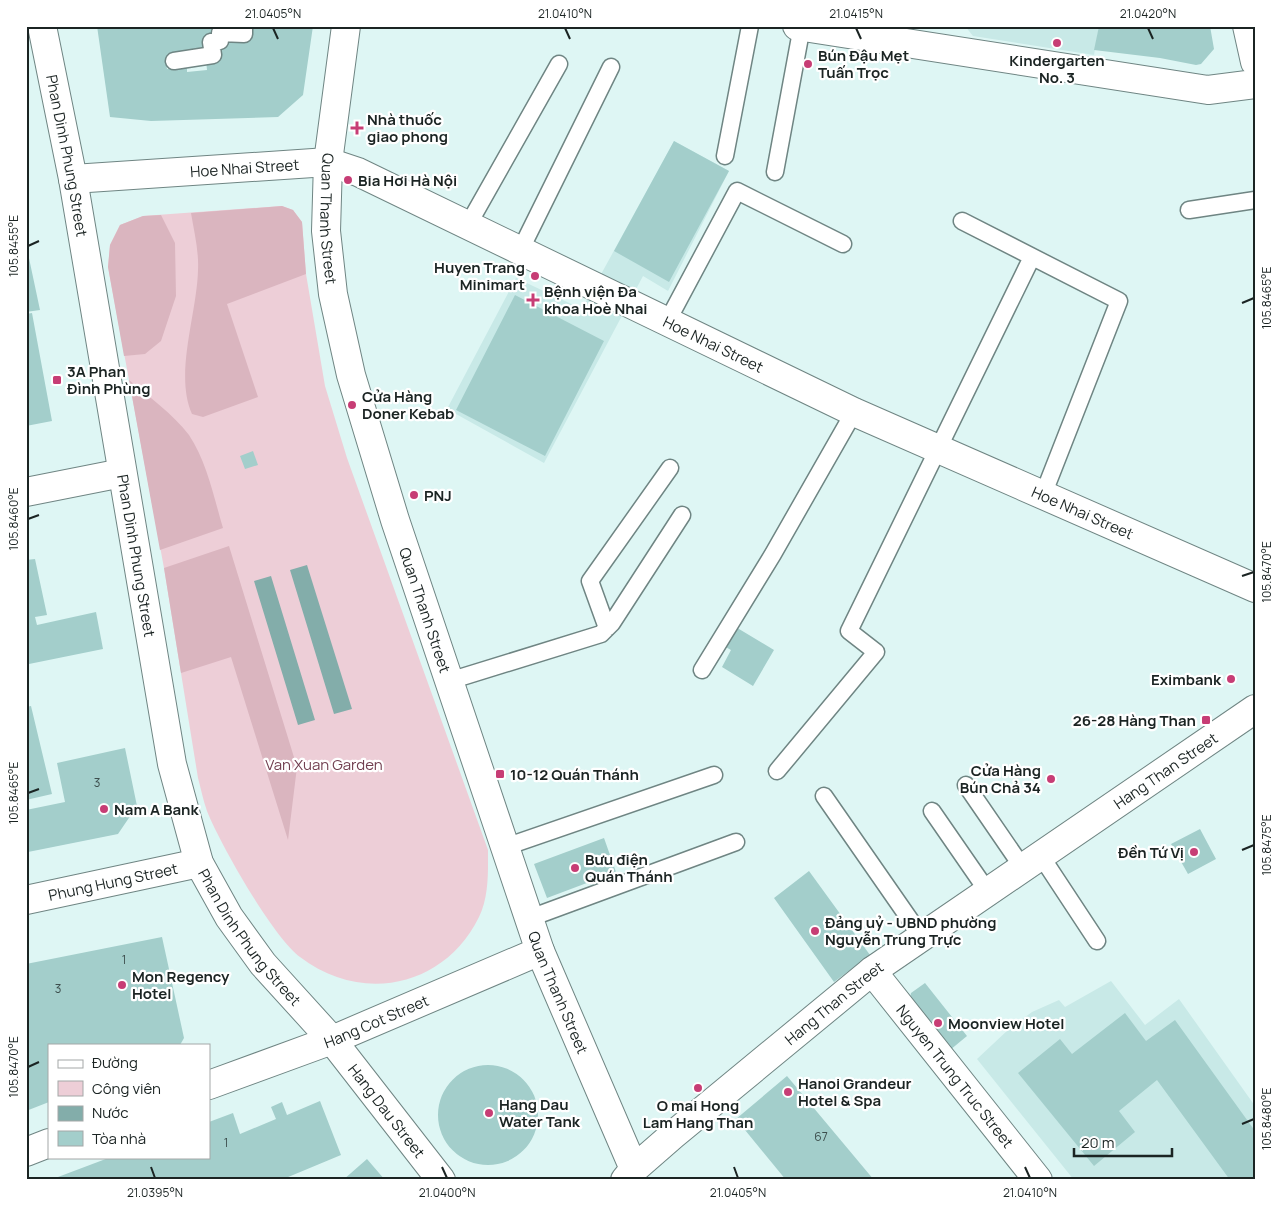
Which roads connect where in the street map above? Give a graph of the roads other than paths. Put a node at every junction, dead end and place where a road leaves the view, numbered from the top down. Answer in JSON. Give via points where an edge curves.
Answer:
{"nodes":[{"id":1,"x":42,"y":26,"type":"edge"},
{"id":2,"x":244,"y":26,"type":"edge"},
{"id":3,"x":346,"y":26,"type":"edge"},
{"id":4,"x":750,"y":26,"type":"edge"},
{"id":5,"x":800,"y":26,"type":"edge"},
{"id":6,"x":1247,"y":26,"type":"edge"},
{"id":7,"x":936,"y":37,"type":"edge"},
{"id":8,"x":174,"y":61,"type":"dead end"},
{"id":9,"x":1255,"y":62,"type":"edge"},
{"id":10,"x":558,"y":64,"type":"dead end"},
{"id":11,"x":611,"y":67,"type":"dead end"},
{"id":12,"x":1255,"y":84,"type":"edge"},
{"id":13,"x":725,"y":156,"type":"dead end"},
{"id":14,"x":328,"y":162,"type":"junction"},
{"id":15,"x":775,"y":172,"type":"dead end"},
{"id":16,"x":73,"y":179,"type":"junction"},
{"id":17,"x":1255,"y":200,"type":"edge"},
{"id":18,"x":1189,"y":210,"type":"dead end"},
{"id":19,"x":962,"y":221,"type":"dead end"},
{"id":20,"x":468,"y":225,"type":"junction"},
{"id":21,"x":843,"y":244,"type":"dead end"},
{"id":22,"x":520,"y":251,"type":"junction"},
{"id":23,"x":1032,"y":257,"type":"junction"},
{"id":24,"x":668,"y":322,"type":"junction"},
{"id":25,"x":854,"y":412,"type":"junction"},
{"id":26,"x":938,"y":449,"type":"junction"},
{"id":27,"x":670,"y":468,"type":"dead end"},
{"id":28,"x":122,"y":474,"type":"junction"},
{"id":29,"x":26,"y":492,"type":"edge"},
{"id":30,"x":1043,"y":495,"type":"junction"},
{"id":31,"x":682,"y":515,"type":"dead end"},
{"id":32,"x":1255,"y":588,"type":"edge"},
{"id":33,"x":606,"y":628,"type":"junction"},
{"id":34,"x":702,"y":670,"type":"dead end"},
{"id":35,"x":449,"y":681,"type":"junction"},
{"id":36,"x":1255,"y":709,"type":"edge"},
{"id":37,"x":777,"y":771,"type":"dead end"},
{"id":38,"x":714,"y":775,"type":"dead end"},
{"id":39,"x":966,"y":785,"type":"dead end"},
{"id":40,"x":824,"y":796,"type":"dead end"},
{"id":41,"x":932,"y":811,"type":"dead end"},
{"id":42,"x":736,"y":842,"type":"dead end"},
{"id":43,"x":505,"y":847,"type":"junction"},
{"id":44,"x":1032,"y":862,"type":"junction"},
{"id":45,"x":200,"y":863,"type":"junction"},
{"id":46,"x":988,"y":892,"type":"junction"},
{"id":47,"x":26,"y":900,"type":"edge"},
{"id":48,"x":530,"y":918,"type":"junction"},
{"id":49,"x":922,"y":937,"type":"junction"},
{"id":50,"x":1097,"y":941,"type":"dead end"},
{"id":51,"x":540,"y":951,"type":"junction"},
{"id":52,"x":872,"y":971,"type":"junction"},
{"id":53,"x":332,"y":1040,"type":"junction"},
{"id":54,"x":210,"y":1085,"type":"edge"},
{"id":55,"x":48,"y":1144,"type":"edge"},
{"id":56,"x":26,"y":1152,"type":"edge"},
{"id":57,"x":630,"y":1174,"type":"edge"},
{"id":58,"x":441,"y":1180,"type":"edge"},
{"id":59,"x":1038,"y":1180,"type":"edge"}],
"edges":[{"from":1,"to":16,"type":"street","name":"Phan Dinh Phung Street"},
{"from":2,"to":8,"type":"lane","via":[[244,34],[220,33],[220,40],[211,42],[213,55]]},
{"from":3,"to":14,"type":"street","name":"Quan Thanh Street"},
{"from":4,"to":13,"type":"lane"},
{"from":5,"to":7,"type":"street"},
{"from":5,"to":15,"type":"lane"},
{"from":6,"to":9,"type":"street"},
{"from":7,"to":12,"type":"street","via":[[1208,90]]},
{"from":10,"to":20,"type":"lane"},
{"from":11,"to":22,"type":"lane"},
{"from":14,"to":16,"type":"street","name":"Hoe Nhai Street"},
{"from":14,"to":20,"type":"street","name":"Hoe Nhai Street","via":[[358,172]]},
{"from":14,"to":35,"type":"street","name":"Quan Thanh Street","via":[[326,231],[333,294],[351,375]]},
{"from":16,"to":28,"type":"street","name":"Phan Dinh Phung Street"},
{"from":17,"to":18,"type":"lane"},
{"from":19,"to":23,"type":"lane"},
{"from":20,"to":22,"type":"street","name":"Hoe Nhai Street"},
{"from":21,"to":24,"type":"lane","via":[[737,191]]},
{"from":22,"to":24,"type":"street","name":"Hoe Nhai Street"},
{"from":23,"to":26,"type":"lane"},
{"from":23,"to":30,"type":"lane","via":[[1118,301]]},
{"from":24,"to":25,"type":"street","name":"Hoe Nhai Street"},
{"from":25,"to":26,"type":"street","name":"Hoe Nhai Street"},
{"from":25,"to":34,"type":"lane"},
{"from":26,"to":30,"type":"street","name":"Hoe Nhai Street"},
{"from":26,"to":37,"type":"lane","via":[[849,631],[876,652]]},
{"from":27,"to":33,"type":"lane","via":[[590,581]]},
{"from":28,"to":29,"type":"street"},
{"from":28,"to":45,"type":"street","name":"Phan Dinh Phung Street","via":[[172,764]]},
{"from":30,"to":32,"type":"street","name":"Hoe Nhai Street"},
{"from":31,"to":33,"type":"lane"},
{"from":33,"to":35,"type":"lane","via":[[601,634]]},
{"from":35,"to":43,"type":"street","name":"Quan Thanh Street"},
{"from":36,"to":44,"type":"street","name":"Hang Than Street"},
{"from":38,"to":43,"type":"lane"},
{"from":39,"to":44,"type":"lane"},
{"from":40,"to":49,"type":"lane"},
{"from":41,"to":46,"type":"lane"},
{"from":42,"to":48,"type":"lane"},
{"from":43,"to":48,"type":"street","name":"Quan Thanh Street"},
{"from":44,"to":46,"type":"street","name":"Hang Than Street"},
{"from":44,"to":50,"type":"lane"},
{"from":45,"to":47,"type":"street","name":"Phung Hung Street"},
{"from":45,"to":53,"type":"street","name":"Phan Dinh Phung Street","via":[[229,917],[263,964]]},
{"from":46,"to":49,"type":"street","name":"Hang Than Street"},
{"from":48,"to":51,"type":"street","name":"Quan Thanh Street"},
{"from":49,"to":52,"type":"street","name":"Hang Than Street"},
{"from":51,"to":53,"type":"street","name":"Hang Cot Street"},
{"from":51,"to":57,"type":"street","name":"Quan Thanh Street"},
{"from":52,"to":57,"type":"street","name":"Hang Than Street"},
{"from":52,"to":59,"type":"street","name":"Nguyen Trung Truc Street"},
{"from":53,"to":54,"type":"street","name":"Hang Cot Street"},
{"from":53,"to":58,"type":"street","name":"Hang Dau Street"},
{"from":55,"to":56,"type":"street"}]}
